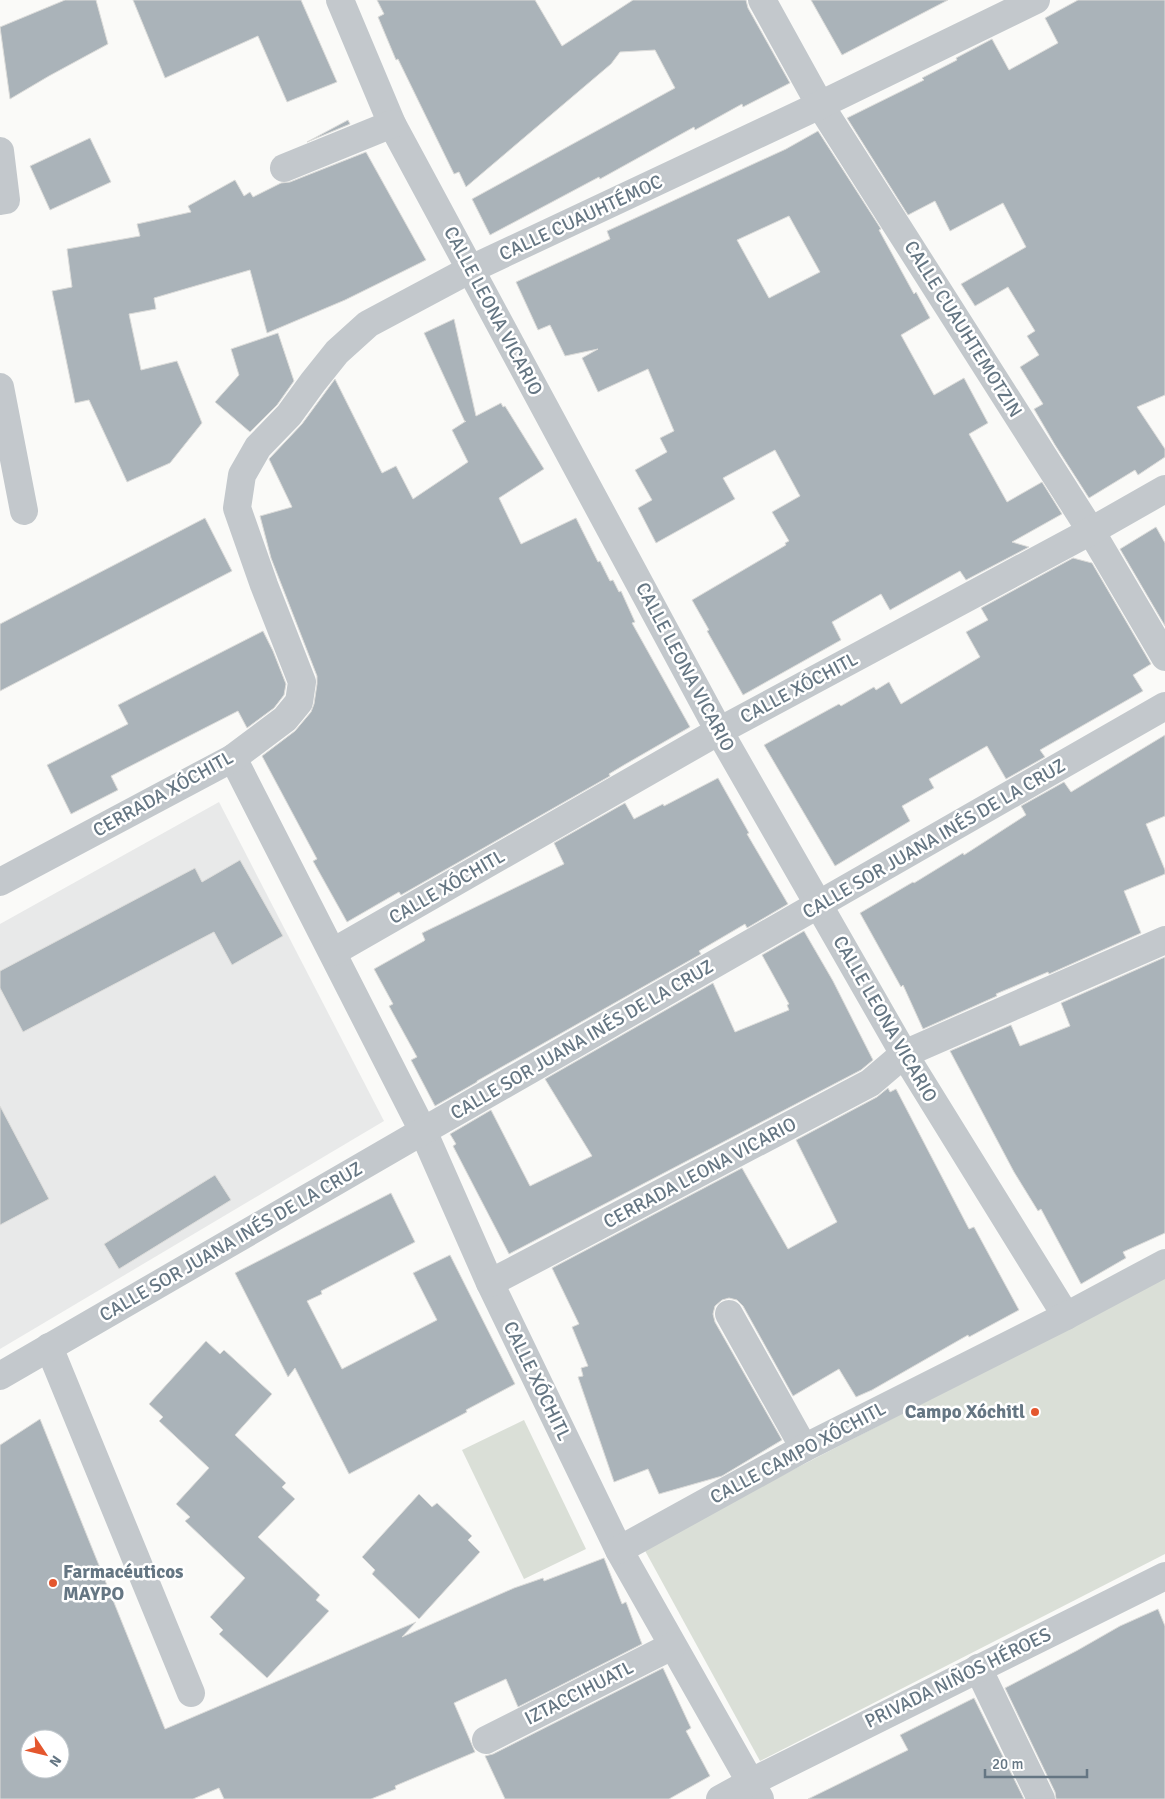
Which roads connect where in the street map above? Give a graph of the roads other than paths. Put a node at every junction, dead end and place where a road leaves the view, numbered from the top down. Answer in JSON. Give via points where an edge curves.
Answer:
{"nodes":[{"id":1,"x":340,"y":0,"type":"edge"},
{"id":2,"x":762,"y":0,"type":"edge"},
{"id":3,"x":1036,"y":0,"type":"edge"},
{"id":4,"x":820,"y":105,"type":"junction"},
{"id":5,"x":392,"y":124,"type":"junction"},
{"id":6,"x":0,"y":151,"type":"edge"},
{"id":7,"x":284,"y":168,"type":"dead end"},
{"id":8,"x":0,"y":201,"type":"edge"},
{"id":9,"x":471,"y":269,"type":"junction"},
{"id":10,"x":0,"y":387,"type":"edge"},
{"id":11,"x":1165,"y":489,"type":"edge"},
{"id":12,"x":24,"y":511,"type":"dead end"},
{"id":13,"x":1092,"y":531,"type":"junction"},
{"id":14,"x":1165,"y":657,"type":"edge"},
{"id":15,"x":302,"y":682,"type":"joint"},
{"id":16,"x":1165,"y":706,"type":"edge"},
{"id":17,"x":719,"y":731,"type":"junction"},
{"id":18,"x":233,"y":758,"type":"junction"},
{"id":19,"x":0,"y":882,"type":"edge"},
{"id":20,"x":819,"y":905,"type":"junction"},
{"id":21,"x":1165,"y":940,"type":"edge"},
{"id":22,"x":333,"y":952,"type":"junction"},
{"id":23,"x":904,"y":1054,"type":"junction"},
{"id":24,"x":424,"y":1131,"type":"junction"},
{"id":25,"x":1165,"y":1263,"type":"edge"},
{"id":26,"x":490,"y":1283,"type":"junction"},
{"id":27,"x":729,"y":1314,"type":"dead end"},
{"id":28,"x":1066,"y":1316,"type":"junction"},
{"id":29,"x":49,"y":1347,"type":"junction"},
{"id":30,"x":0,"y":1376,"type":"edge"},
{"id":31,"x":804,"y":1448,"type":"junction"},
{"id":32,"x":618,"y":1550,"type":"junction"},
{"id":33,"x":1164,"y":1578,"type":"edge"},
{"id":34,"x":672,"y":1646,"type":"junction"},
{"id":35,"x":978,"y":1668,"type":"junction"},
{"id":36,"x":191,"y":1693,"type":"dead end"},
{"id":37,"x":486,"y":1740,"type":"dead end"},
{"id":38,"x":755,"y":1790,"type":"edge"},
{"id":39,"x":720,"y":1799,"type":"edge"},
{"id":40,"x":1041,"y":1799,"type":"edge"}],
"edges":[{"from":1,"to":5,"type":"street","name":"CALLE LEONA VICARIO"},
{"from":2,"to":4,"type":"street","name":"CALLE CUAUHTEMOTZIN"},
{"from":3,"to":4,"type":"street","name":"CALLE CUAUHTÉMOC"},
{"from":4,"to":9,"type":"street","name":"CALLE CUAUHTÉMOC"},
{"from":4,"to":13,"type":"street","name":"CALLE CUAUHTEMOTZIN"},
{"from":5,"to":7,"type":"street"},
{"from":5,"to":9,"type":"street","name":"CALLE LEONA VICARIO"},
{"from":6,"to":8,"type":"street","via":[[6,200]]},
{"from":9,"to":15,"type":"street","name":"CALLE CUAUHTÉMOC","via":[[368,324],[312,382],[289,415],[258,447],[242,475],[237,508]]},
{"from":9,"to":17,"type":"street","name":"CALLE LEONA VICARIO"},
{"from":10,"to":12,"type":"street"},
{"from":11,"to":13,"type":"street","name":"CALLE XÓCHITL"},
{"from":13,"to":14,"type":"street","name":"CALLE CUAUHTEMOTZIN"},
{"from":13,"to":17,"type":"street","name":"CALLE XÓCHITL"},
{"from":15,"to":18,"type":"street","name":"CERRADA XÓCHITL","via":[[299,702],[285,719]]},
{"from":16,"to":20,"type":"street","name":"CALLE SOR JUANA INÉS DE LA CRUZ"},
{"from":17,"to":20,"type":"street","name":"CALLE LEONA VICARIO"},
{"from":17,"to":22,"type":"street","name":"CALLE XÓCHITL"},
{"from":18,"to":19,"type":"street","name":"CERRADA XÓCHITL"},
{"from":18,"to":22,"type":"street","name":"CALLE XÓCHITL"},
{"from":20,"to":23,"type":"street","name":"CALLE LEONA VICARIO"},
{"from":20,"to":24,"type":"street","name":"CALLE SOR JUANA INÉS DE LA CRUZ"},
{"from":21,"to":23,"type":"street","name":"CERRADA LEONA VICARIO"},
{"from":22,"to":24,"type":"street","name":"CALLE XÓCHITL"},
{"from":23,"to":26,"type":"street","name":"CERRADA LEONA VICARIO","via":[[870,1083]]},
{"from":23,"to":28,"type":"street","name":"CALLE LEONA VICARIO"},
{"from":24,"to":26,"type":"street","name":"CALLE XÓCHITL"},
{"from":24,"to":29,"type":"street","name":"CALLE SOR JUANA INÉS DE LA CRUZ"},
{"from":25,"to":28,"type":"street","name":"CALLE CAMPO XÓCHITL"},
{"from":26,"to":32,"type":"street","name":"CALLE XÓCHITL"},
{"from":27,"to":31,"type":"street"},
{"from":28,"to":31,"type":"street","name":"CALLE CAMPO XÓCHITL"},
{"from":29,"to":30,"type":"street","name":"CALLE SOR JUANA INÉS DE LA CRUZ"},
{"from":29,"to":36,"type":"street"},
{"from":31,"to":32,"type":"street","name":"CALLE CAMPO XÓCHITL"},
{"from":32,"to":34,"type":"street","name":"CALLE XÓCHITL"},
{"from":33,"to":35,"type":"street","name":"PRIVADA NIÑOS HÉROES"},
{"from":34,"to":37,"type":"street","name":"IZTACCIHUATL"},
{"from":34,"to":38,"type":"street","name":"CALLE XÓCHITL"},
{"from":35,"to":38,"type":"street","name":"PRIVADA NIÑOS HÉROES"},
{"from":35,"to":40,"type":"street"},
{"from":38,"to":39,"type":"street","name":"PRIVADA NIÑOS HÉROES"}]}
